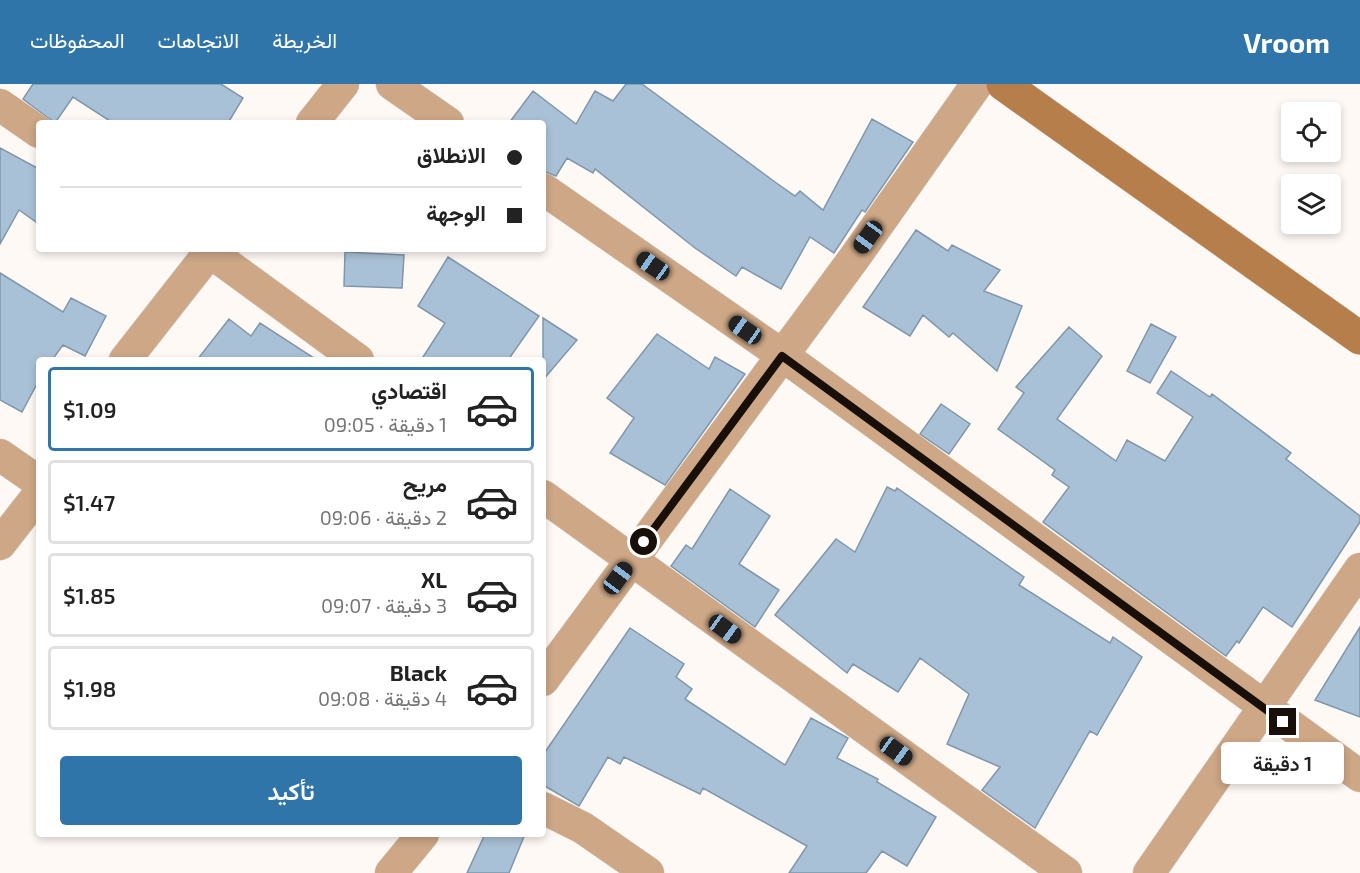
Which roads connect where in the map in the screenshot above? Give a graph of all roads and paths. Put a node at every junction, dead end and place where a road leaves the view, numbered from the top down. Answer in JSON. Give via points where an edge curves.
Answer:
{"nodes":[{"id":1,"x":343,"y":84,"type":"edge"},
{"id":2,"x":392,"y":84,"type":"edge"},
{"id":3,"x":977,"y":84,"type":"edge"},
{"id":4,"x":1003,"y":84,"type":"edge"},
{"id":5,"x":0,"y":105,"type":"edge"},
{"id":6,"x":314,"y":120,"type":"edge"},
{"id":7,"x":444,"y":120,"type":"edge"},
{"id":8,"x":36,"y":130,"type":"edge"},
{"id":9,"x":546,"y":191,"type":"edge"},
{"id":10,"x":208,"y":252,"type":"edge"},
{"id":11,"x":213,"y":252,"type":"edge"},
{"id":12,"x":1360,"y":338,"type":"edge"},
{"id":13,"x":782,"y":356,"type":"junction"},
{"id":14,"x":127,"y":357,"type":"edge"},
{"id":15,"x":354,"y":357,"type":"edge"},
{"id":16,"x":0,"y":455,"type":"edge"},
{"id":17,"x":36,"y":480,"type":"edge"},
{"id":18,"x":36,"y":483,"type":"edge"},
{"id":19,"x":546,"y":498,"type":"edge"},
{"id":20,"x":0,"y":544,"type":"edge"},
{"id":21,"x":630,"y":561,"type":"junction"},
{"id":22,"x":1360,"y":569,"type":"edge"},
{"id":23,"x":546,"y":676,"type":"edge"},
{"id":24,"x":1264,"y":709,"type":"junction"},
{"id":25,"x":1360,"y":776,"type":"edge"},
{"id":26,"x":546,"y":810,"type":"edge"},
{"id":27,"x":421,"y":837,"type":"edge"},
{"id":28,"x":391,"y":873,"type":"edge"},
{"id":29,"x":648,"y":873,"type":"edge"},
{"id":30,"x":1066,"y":873,"type":"edge"},
{"id":31,"x":1149,"y":873,"type":"edge"}],
"edges":[{"from":1,"to":6,"type":"street"},
{"from":2,"to":7,"type":"street"},
{"from":3,"to":13,"type":"street"},
{"from":4,"to":12,"type":"main road"},
{"from":5,"to":8,"type":"street"},
{"from":9,"to":13,"type":"street"},
{"from":10,"to":14,"type":"street"},
{"from":11,"to":15,"type":"street"},
{"from":13,"to":21,"type":"street"},
{"from":13,"to":24,"type":"street"},
{"from":16,"to":17,"type":"street"},
{"from":18,"to":20,"type":"street"},
{"from":19,"to":21,"type":"street"},
{"from":21,"to":23,"type":"street"},
{"from":21,"to":30,"type":"street"},
{"from":22,"to":24,"type":"street"},
{"from":24,"to":25,"type":"street"},
{"from":24,"to":31,"type":"street"},
{"from":26,"to":29,"type":"street","via":[[583,828]]},
{"from":27,"to":28,"type":"street"}]}
